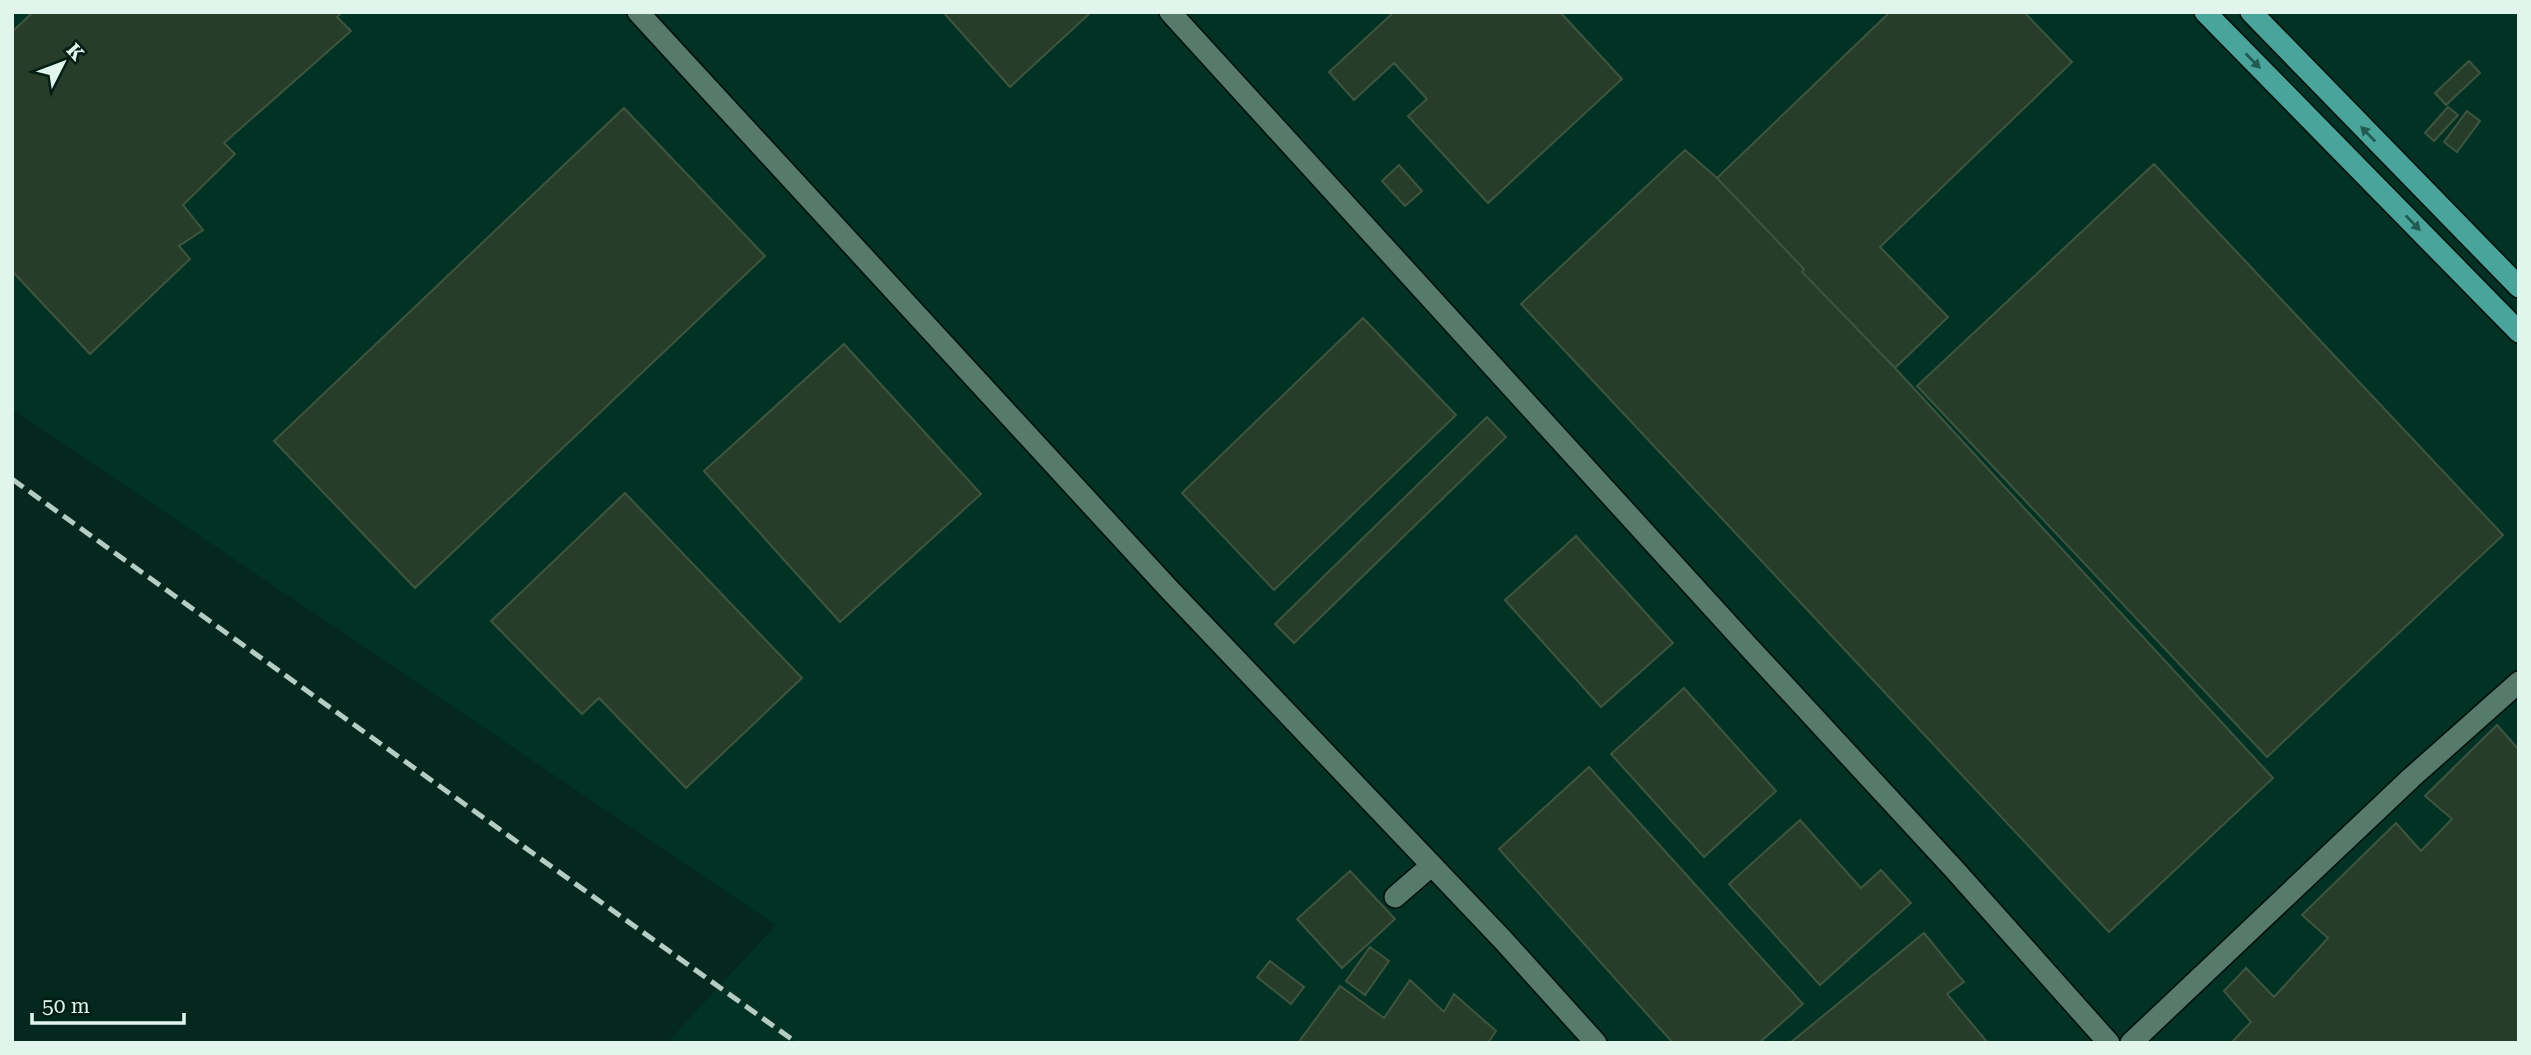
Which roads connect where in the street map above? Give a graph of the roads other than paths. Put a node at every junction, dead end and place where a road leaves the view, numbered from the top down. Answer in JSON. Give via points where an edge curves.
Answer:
{"nodes":[{"id":1,"x":1170,"y":12,"type":"edge"},
{"id":2,"x":2206,"y":12,"type":"edge"},
{"id":3,"x":2251,"y":12,"type":"edge"},
{"id":4,"x":640,"y":13,"type":"edge"},
{"id":5,"x":2519,"y":288,"type":"edge"},
{"id":6,"x":2519,"y":332,"type":"edge"},
{"id":7,"x":2519,"y":682,"type":"edge"},
{"id":8,"x":1432,"y":865,"type":"junction"},
{"id":9,"x":1395,"y":897,"type":"dead end"},
{"id":10,"x":1596,"y":1043,"type":"edge"},
{"id":11,"x":2109,"y":1043,"type":"edge"},
{"id":12,"x":2131,"y":1043,"type":"edge"}],
"edges":[{"from":1,"to":11,"type":"street"},
{"from":2,"to":6,"type":"main road","one_way":true},
{"from":5,"to":3,"type":"main road","one_way":true},
{"from":4,"to":8,"type":"street","via":[[1168,588]]},
{"from":7,"to":12,"type":"street"},
{"from":8,"to":9,"type":"street"},
{"from":8,"to":10,"type":"street"}]}
